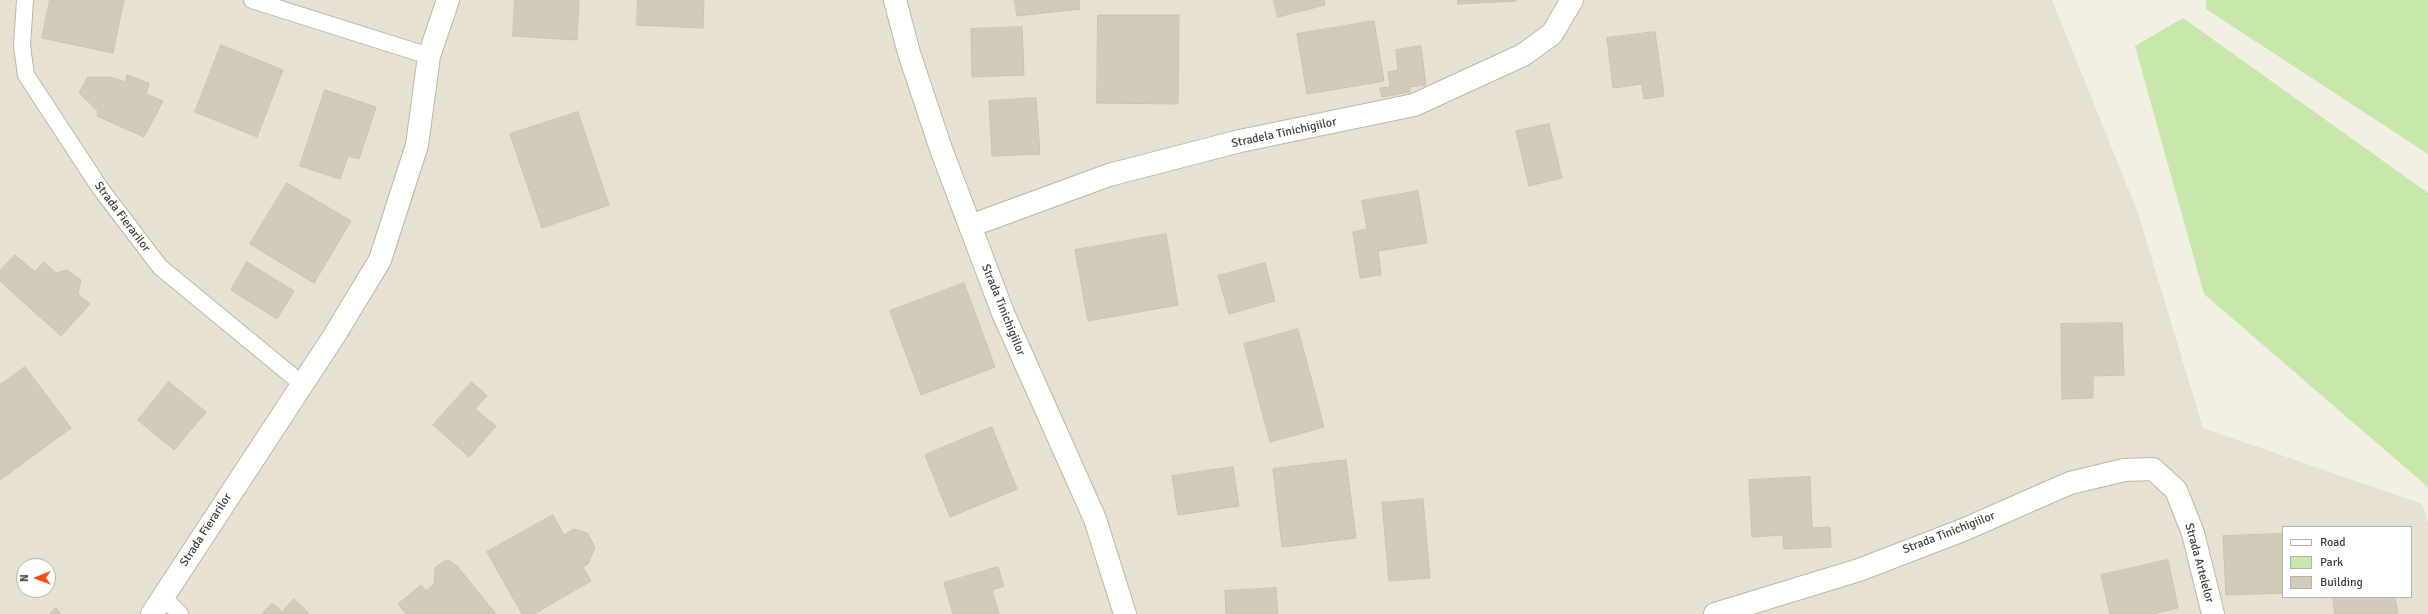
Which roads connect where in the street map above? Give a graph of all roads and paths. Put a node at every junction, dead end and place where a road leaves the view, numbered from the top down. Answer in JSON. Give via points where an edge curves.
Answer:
{"nodes":[{"id":1,"x":25,"y":0,"type":"edge"},
{"id":2,"x":252,"y":0,"type":"edge"},
{"id":3,"x":448,"y":0,"type":"edge"},
{"id":4,"x":895,"y":0,"type":"edge"},
{"id":5,"x":1572,"y":0,"type":"edge"},
{"id":6,"x":429,"y":56,"type":"junction"},
{"id":7,"x":970,"y":226,"type":"junction"},
{"id":8,"x":302,"y":384,"type":"junction"},
{"id":9,"x":2176,"y":490,"type":"joint"},
{"id":10,"x":157,"y":605,"type":"edge"},
{"id":11,"x":180,"y":614,"type":"edge"},
{"id":12,"x":1125,"y":614,"type":"edge"},
{"id":13,"x":1715,"y":614,"type":"edge"},
{"id":14,"x":2213,"y":614,"type":"edge"}],
"edges":[{"from":1,"to":8,"type":"lane","name":"Strada Fierarilor","via":[[22,46],[26,75],[100,188],[160,267]]},
{"from":2,"to":6,"type":"lane"},
{"from":3,"to":6,"type":"street","name":"Strada Fierarilor"},
{"from":4,"to":7,"type":"street","name":"Strada Tinichigiilor","via":[[909,53]]},
{"from":5,"to":7,"type":"street","name":"Stradela Tinichigiilor","via":[[1552,34],[1523,55],[1414,105],[1240,141],[1109,175]]},
{"from":6,"to":8,"type":"street","name":"Strada Fierarilor","via":[[418,145],[380,260]]},
{"from":7,"to":12,"type":"street","name":"Strada Tinichigiilor","via":[[1003,313],[1095,519]]},
{"from":8,"to":10,"type":"street","name":"Strada Fierarilor"},
{"from":9,"to":13,"type":"street","name":"Strada Tinichigiilor","via":[[2153,469],[2124,470],[2070,483],[1962,530],[1858,570]]},
{"from":9,"to":14,"type":"street","name":"Strada Artelelor","via":[[2193,533]]},
{"from":10,"to":11,"type":"lane","name":"Strada Fierarilor"}]}
